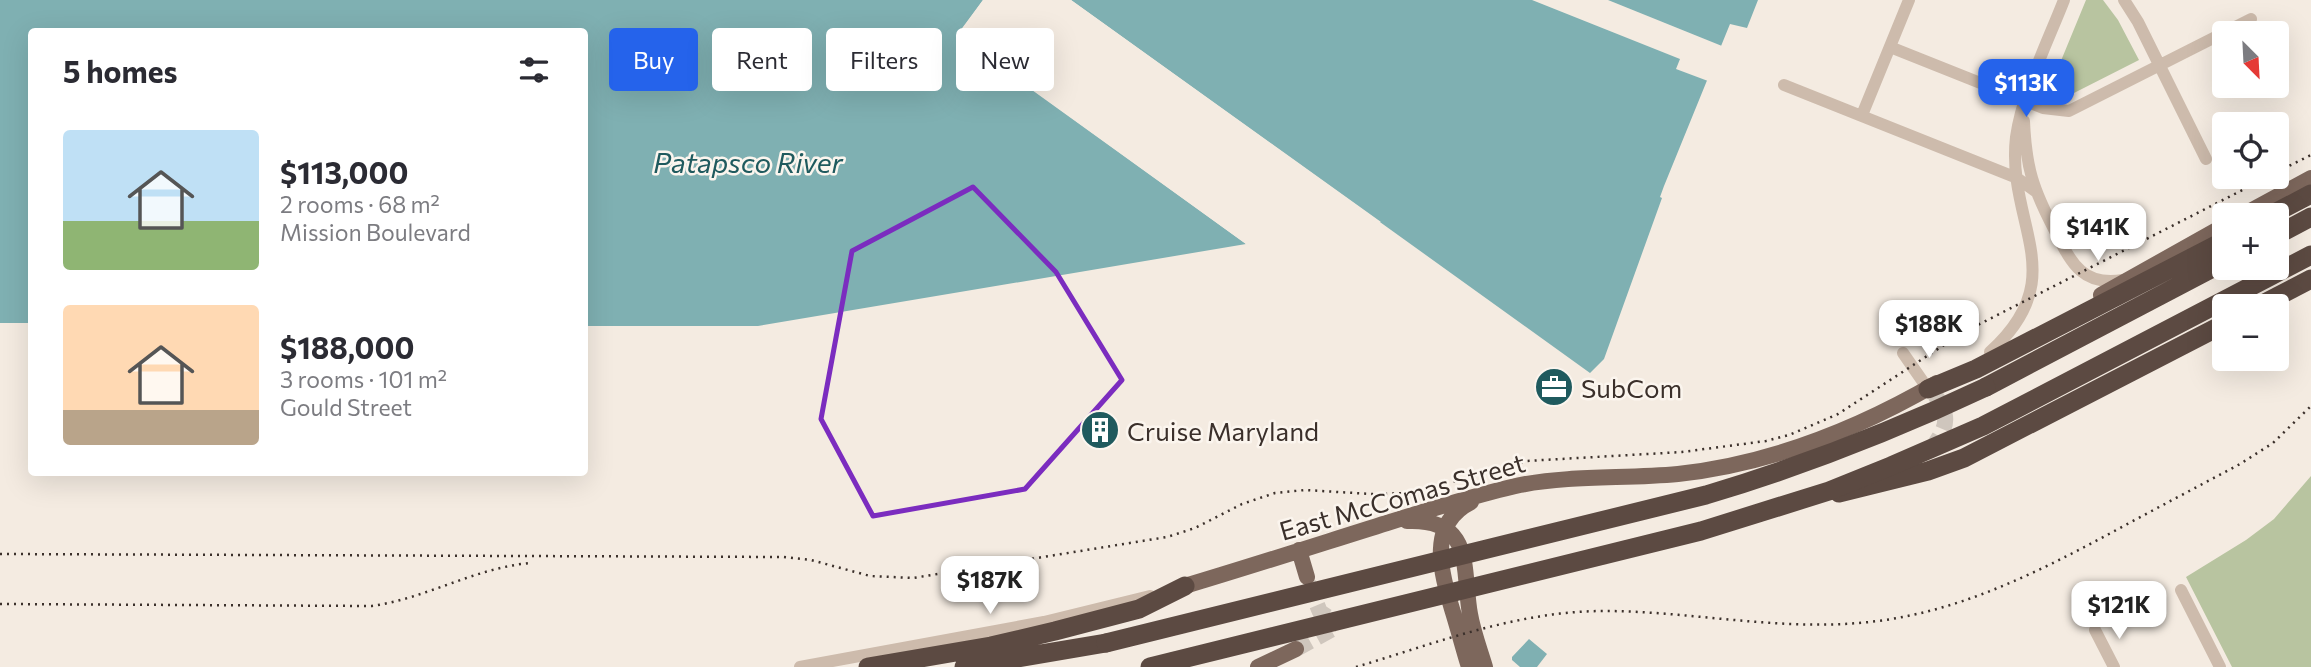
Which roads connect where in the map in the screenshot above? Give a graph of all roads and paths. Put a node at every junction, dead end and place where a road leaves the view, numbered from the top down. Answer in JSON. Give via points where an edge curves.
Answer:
{"nodes":[{"id":1,"x":1909,"y":0,"type":"edge"},
{"id":2,"x":2064,"y":0,"type":"edge"},
{"id":3,"x":2124,"y":0,"type":"edge"},
{"id":4,"x":2251,"y":19,"type":"dead end"},
{"id":5,"x":1890,"y":47,"type":"junction"},
{"id":6,"x":2159,"y":65,"type":"junction"},
{"id":7,"x":1784,"y":85,"type":"dead end"},
{"id":8,"x":2025,"y":101,"type":"junction"},
{"id":9,"x":1862,"y":116,"type":"junction"},
{"id":10,"x":2015,"y":154,"type":"junction"},
{"id":11,"x":2206,"y":159,"type":"dead end"},
{"id":12,"x":1990,"y":167,"type":"junction"},
{"id":13,"x":2017,"y":178,"type":"junction"},
{"id":14,"x":2311,"y":178,"type":"edge"},
{"id":15,"x":2035,"y":191,"type":"junction"},
{"id":16,"x":2265,"y":203,"type":"edge"},
{"id":17,"x":2311,"y":217,"type":"edge"},
{"id":18,"x":2289,"y":229,"type":"edge"},
{"id":19,"x":2212,"y":233,"type":"edge"},
{"id":20,"x":2212,"y":247,"type":"edge"},
{"id":21,"x":2311,"y":255,"type":"edge"},
{"id":22,"x":2212,"y":268,"type":"edge"},
{"id":23,"x":2130,"y":277,"type":"junction"},
{"id":24,"x":2311,"y":279,"type":"edge"},
{"id":25,"x":2282,"y":294,"type":"edge"},
{"id":26,"x":2212,"y":330,"type":"edge"},
{"id":27,"x":1990,"y":352,"type":"junction"},
{"id":28,"x":1903,"y":353,"type":"dead end"},
{"id":29,"x":1931,"y":392,"type":"junction"},
{"id":30,"x":1489,"y":494,"type":"junction"},
{"id":31,"x":1832,"y":495,"type":"dead end"},
{"id":32,"x":1392,"y":521,"type":"junction"},
{"id":33,"x":1444,"y":528,"type":"junction"},
{"id":34,"x":1299,"y":551,"type":"junction"},
{"id":35,"x":1307,"y":577,"type":"tunnel mouth"},
{"id":36,"x":1185,"y":586,"type":"junction"},
{"id":37,"x":2181,"y":590,"type":"dead end"},
{"id":38,"x":2095,"y":630,"type":"dead end"},
{"id":39,"x":1106,"y":643,"type":"junction"},
{"id":40,"x":1296,"y":649,"type":"tunnel mouth"},
{"id":41,"x":800,"y":667,"type":"edge"},
{"id":42,"x":868,"y":667,"type":"edge"},
{"id":43,"x":964,"y":667,"type":"edge"},
{"id":44,"x":1018,"y":667,"type":"edge"},
{"id":45,"x":1150,"y":667,"type":"edge"},
{"id":46,"x":1258,"y":667,"type":"edge"},
{"id":47,"x":1469,"y":667,"type":"edge"},
{"id":48,"x":1485,"y":667,"type":"edge"},
{"id":49,"x":2114,"y":667,"type":"edge"},
{"id":50,"x":2220,"y":667,"type":"edge"}],
"edges":[{"from":1,"to":5,"type":"street"},
{"from":2,"to":8,"type":"street"},
{"from":3,"to":6,"type":"street"},
{"from":4,"to":6,"type":"street"},
{"from":5,"to":8,"type":"street"},
{"from":5,"to":9,"type":"street"},
{"from":6,"to":8,"type":"street","via":[[2069,111]]},
{"from":6,"to":11,"type":"street"},
{"from":7,"to":9,"type":"street"},
{"from":8,"to":10,"type":"street"},
{"from":8,"to":15,"type":"street","via":[[2026,146]]},
{"from":9,"to":12,"type":"street"},
{"from":10,"to":12,"type":"street"},
{"from":10,"to":13,"type":"street"},
{"from":12,"to":13,"type":"street"},
{"from":13,"to":15,"type":"street"},
{"from":13,"to":27,"type":"street","via":[[2033,253],[2032,283],[2017,322]]},
{"from":14,"to":16,"type":"main road"},
{"from":15,"to":23,"type":"street","via":[[2077,268],[2091,278],[2109,282]]},
{"from":17,"to":18,"type":"highway"},
{"from":19,"to":23,"type":"main road","name":"East McComas Street"},
{"from":20,"to":29,"type":"highway"},
{"from":21,"to":45,"type":"highway","bridge":true,"via":[[1983,426],[1808,498],[1679,537]]},
{"from":22,"to":39,"type":"highway","bridge":true,"via":[[1955,401],[1863,442],[1770,475],[1612,519]]},
{"from":23,"to":27,"type":"main road","name":"East McComas Street"},
{"from":24,"to":25,"type":"highway"},
{"from":26,"to":31,"type":"highway","via":[[1964,458]]},
{"from":27,"to":29,"type":"main road","name":"East McComas Street"},
{"from":28,"to":29,"type":"street"},
{"from":29,"to":30,"type":"main road","name":"East McComas Street","via":[[1831,435],[1735,465],[1678,474],[1555,480]]},
{"from":30,"to":32,"type":"main road","name":"East McComas Street"},
{"from":30,"to":33,"type":"main road","via":[[1459,509]]},
{"from":32,"to":33,"type":"main road","via":[[1419,520]]},
{"from":32,"to":34,"type":"main road","name":"East McComas Street"},
{"from":33,"to":47,"type":"main road","via":[[1440,565]]},
{"from":33,"to":48,"type":"main road","via":[[1465,557],[1470,614]]},
{"from":34,"to":35,"type":"main road"},
{"from":34,"to":36,"type":"main road","name":"East McComas Street"},
{"from":36,"to":41,"type":"street","name":"East McComas Street","via":[[1044,622]]},
{"from":36,"to":42,"type":"highway","via":[[1139,608],[1055,631]]},
{"from":37,"to":50,"type":"street"},
{"from":38,"to":49,"type":"street"},
{"from":39,"to":43,"type":"highway"},
{"from":39,"to":44,"type":"highway"},
{"from":40,"to":46,"type":"main road"}]}
